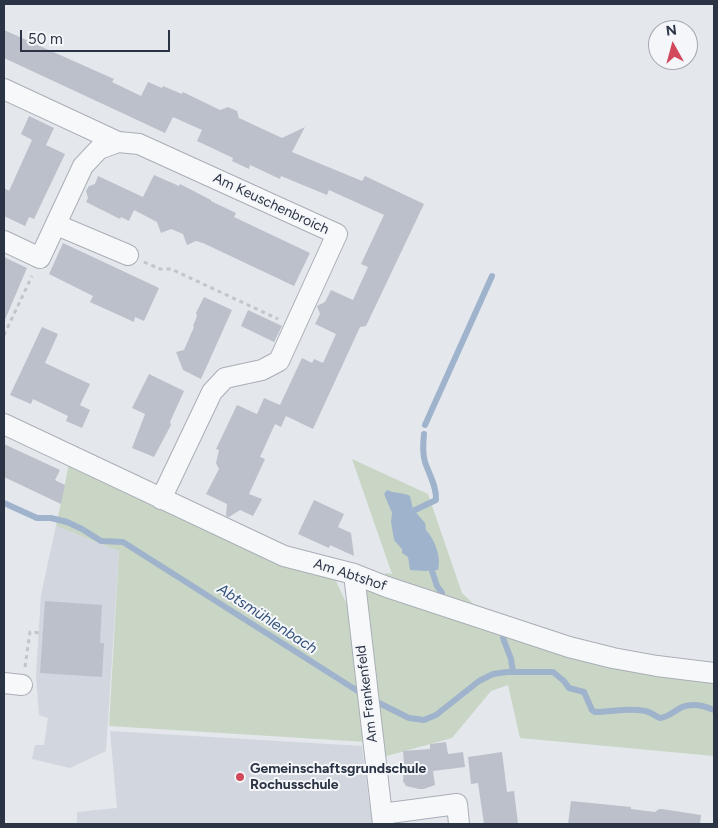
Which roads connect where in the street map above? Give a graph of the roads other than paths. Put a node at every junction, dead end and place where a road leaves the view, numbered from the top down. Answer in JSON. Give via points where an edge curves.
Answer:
{"nodes":[{"id":1,"x":4,"y":89,"type":"edge"},
{"id":2,"x":118,"y":142,"type":"junction"},
{"id":3,"x":57,"y":224,"type":"junction"},
{"id":4,"x":4,"y":241,"type":"edge"},
{"id":5,"x":128,"y":255,"type":"road end"},
{"id":6,"x":4,"y":424,"type":"edge"},
{"id":7,"x":161,"y":498,"type":"junction"},
{"id":8,"x":354,"y":574,"type":"junction"},
{"id":9,"x":714,"y":673,"type":"edge"},
{"id":10,"x":382,"y":819,"type":"edge"},
{"id":11,"x":459,"y":824,"type":"edge"}],
"edges":[{"from":1,"to":2,"type":"street","name":"Am Keuschenbroich"},
{"from":2,"to":3,"type":"street","via":[[99,149],[83,166]]},
{"from":2,"to":7,"type":"street","name":"Am Keuschenbroich","via":[[139,144],[337,234],[279,361],[262,370],[225,378],[212,392]]},
{"from":3,"to":4,"type":"street","via":[[40,258]]},
{"from":3,"to":5,"type":"street"},
{"from":6,"to":7,"type":"street","name":"Am Abtshof"},
{"from":7,"to":8,"type":"street","name":"Am Abtshof","via":[[284,556]]},
{"from":8,"to":9,"type":"street","name":"Am Abtshof","via":[[569,647],[613,658]]},
{"from":8,"to":10,"type":"street","name":"Am Frankenfeld"},
{"from":10,"to":11,"type":"street","name":"Am Frankenfeld","via":[[456,804]]}]}
